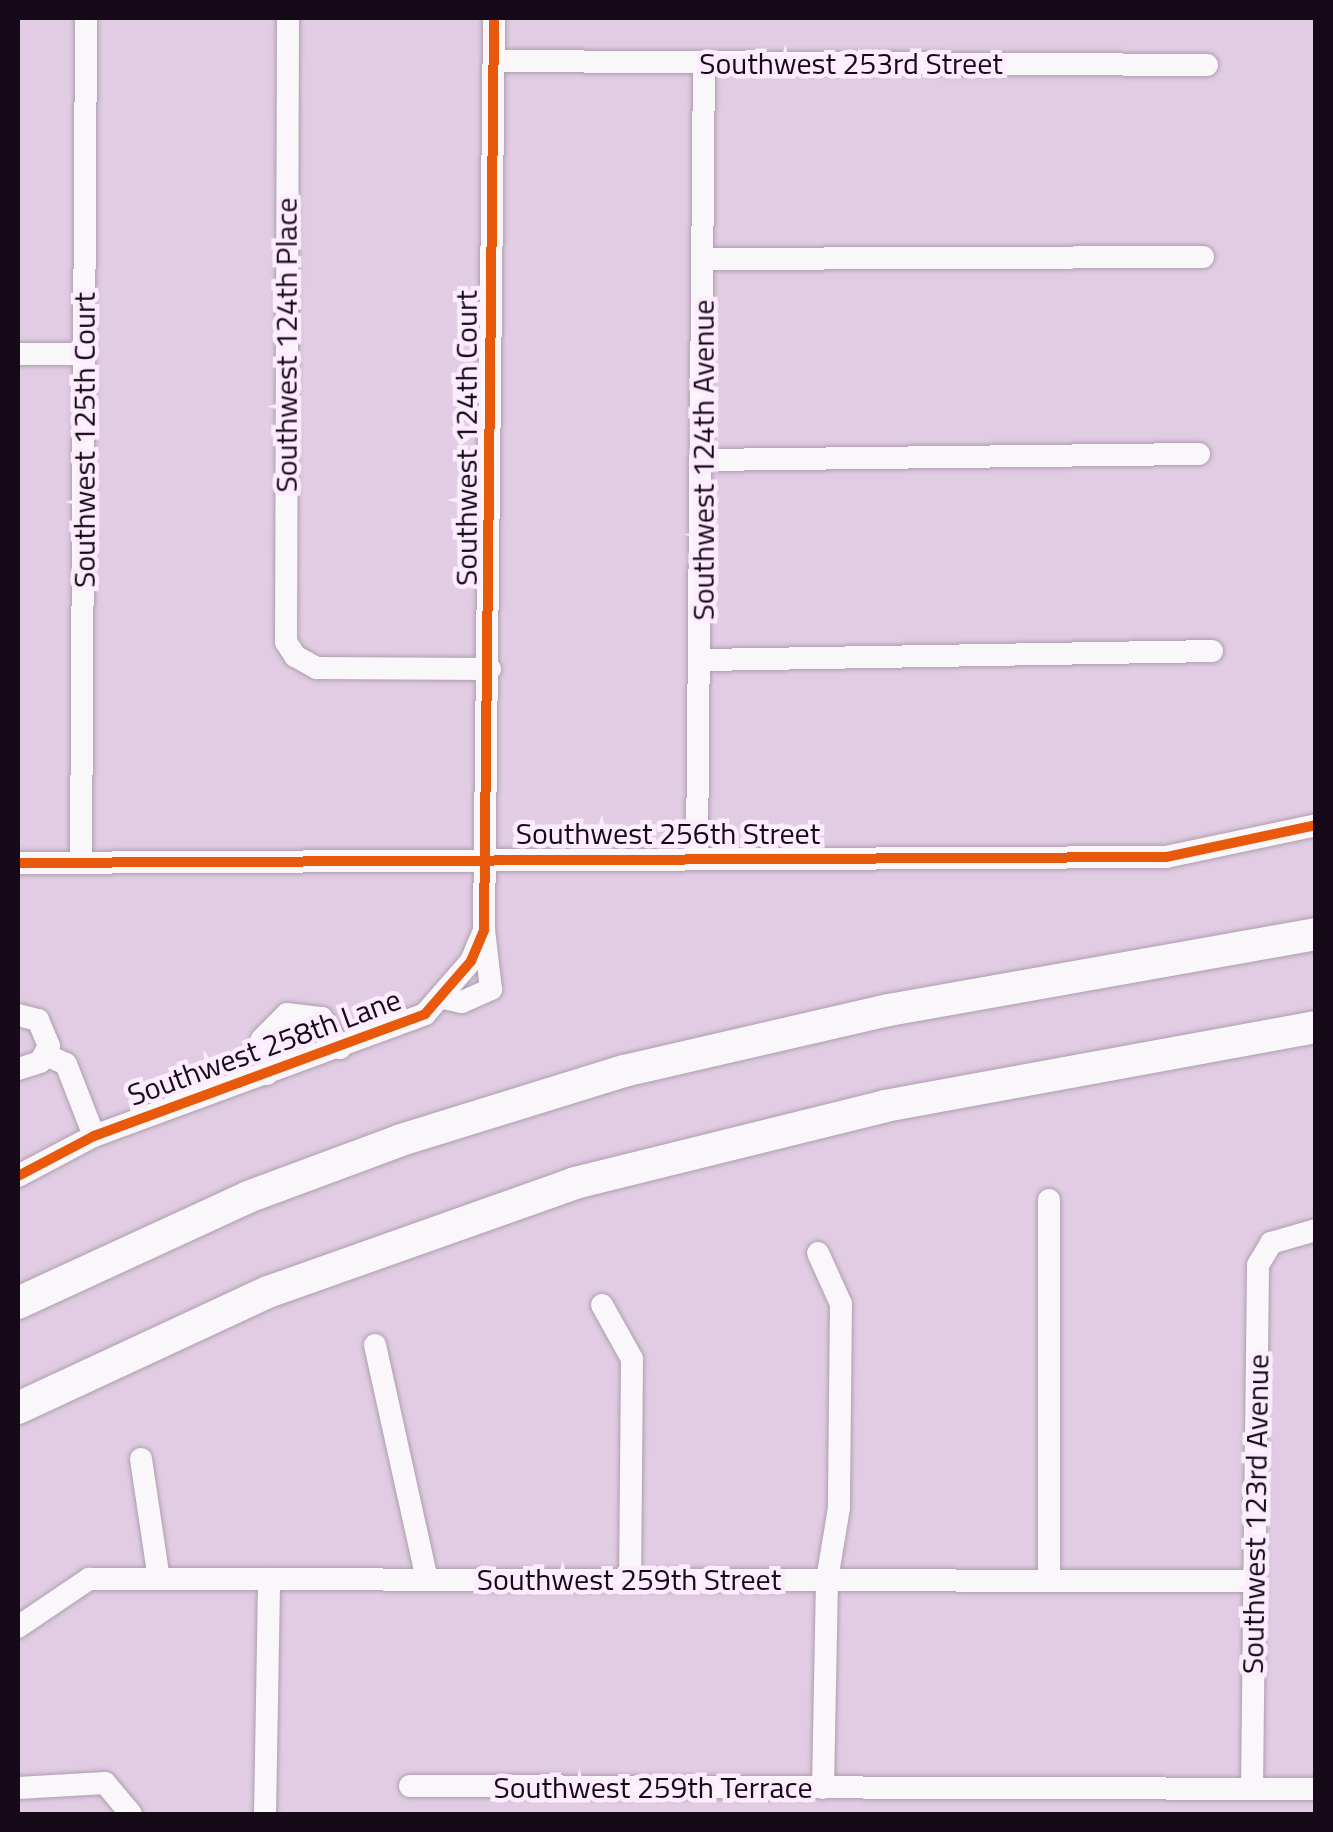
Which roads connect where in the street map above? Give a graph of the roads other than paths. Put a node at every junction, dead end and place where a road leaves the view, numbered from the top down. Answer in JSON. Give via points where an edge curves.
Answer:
{"nodes":[{"id":1,"x":86,"y":18,"type":"edge"},
{"id":2,"x":288,"y":18,"type":"edge"},
{"id":3,"x":494,"y":18,"type":"edge"},
{"id":4,"x":494,"y":62,"type":"junction"},
{"id":5,"x":704,"y":62,"type":"junction"},
{"id":6,"x":1207,"y":64,"type":"dead end"},
{"id":7,"x":1203,"y":257,"type":"dead end"},
{"id":8,"x":702,"y":259,"type":"junction"},
{"id":9,"x":18,"y":354,"type":"edge"},
{"id":10,"x":84,"y":354,"type":"junction"},
{"id":11,"x":1199,"y":454,"type":"dead end"},
{"id":12,"x":704,"y":460,"type":"junction"},
{"id":13,"x":1212,"y":651,"type":"dead end"},
{"id":14,"x":704,"y":660,"type":"junction"},
{"id":15,"x":490,"y":669,"type":"junction"},
{"id":16,"x":1316,"y":825,"type":"edge"},
{"id":17,"x":697,"y":858,"type":"junction"},
{"id":18,"x":489,"y":860,"type":"junction"},
{"id":19,"x":80,"y":862,"type":"junction"},
{"id":20,"x":18,"y":863,"type":"edge"},
{"id":21,"x":484,"y":930,"type":"junction"},
{"id":22,"x":1316,"y":934,"type":"edge"},
{"id":23,"x":444,"y":998,"type":"junction"},
{"id":24,"x":18,"y":1014,"type":"edge"},
{"id":25,"x":1316,"y":1027,"type":"edge"},
{"id":26,"x":340,"y":1048,"type":"junction"},
{"id":27,"x":46,"y":1055,"type":"junction"},
{"id":28,"x":18,"y":1069,"type":"edge"},
{"id":29,"x":267,"y":1074,"type":"junction"},
{"id":30,"x":94,"y":1136,"type":"junction"},
{"id":31,"x":18,"y":1176,"type":"edge"},
{"id":32,"x":1049,"y":1200,"type":"dead end"},
{"id":33,"x":1316,"y":1230,"type":"edge"},
{"id":34,"x":818,"y":1252,"type":"dead end"},
{"id":35,"x":18,"y":1303,"type":"edge"},
{"id":36,"x":602,"y":1305,"type":"dead end"},
{"id":37,"x":375,"y":1344,"type":"dead end"},
{"id":38,"x":18,"y":1408,"type":"edge"},
{"id":39,"x":141,"y":1459,"type":"dead end"},
{"id":40,"x":159,"y":1579,"type":"junction"},
{"id":41,"x":270,"y":1579,"type":"junction"},
{"id":42,"x":427,"y":1579,"type":"junction"},
{"id":43,"x":630,"y":1580,"type":"junction"},
{"id":44,"x":827,"y":1580,"type":"junction"},
{"id":45,"x":1049,"y":1580,"type":"junction"},
{"id":46,"x":1254,"y":1581,"type":"junction"},
{"id":47,"x":18,"y":1627,"type":"edge"},
{"id":48,"x":410,"y":1786,"type":"dead end"},
{"id":49,"x":18,"y":1788,"type":"edge"},
{"id":50,"x":823,"y":1788,"type":"junction"},
{"id":51,"x":1252,"y":1789,"type":"junction"},
{"id":52,"x":1316,"y":1789,"type":"edge"},
{"id":53,"x":131,"y":1814,"type":"edge"},
{"id":54,"x":265,"y":1814,"type":"edge"}],
"edges":[{"from":1,"to":10,"type":"street","name":"Southwest 125th Court"},
{"from":2,"to":15,"type":"street","name":"Southwest 124th Place","via":[[288,648],[306,664]]},
{"from":3,"to":4,"type":"street","name":"Southwest 124th Court"},
{"from":4,"to":5,"type":"street","name":"Southwest 253rd Street"},
{"from":4,"to":15,"type":"street","name":"Southwest 124th Court"},
{"from":5,"to":6,"type":"street","name":"Southwest 253rd Street"},
{"from":5,"to":8,"type":"street","name":"Southwest 124th Avenue"},
{"from":7,"to":8,"type":"street"},
{"from":8,"to":12,"type":"street","name":"Southwest 124th Avenue"},
{"from":9,"to":10,"type":"street"},
{"from":10,"to":19,"type":"street","name":"Southwest 125th Court"},
{"from":11,"to":12,"type":"street"},
{"from":12,"to":14,"type":"street","name":"Southwest 124th Avenue"},
{"from":13,"to":14,"type":"street"},
{"from":14,"to":17,"type":"street","name":"Southwest 124th Avenue"},
{"from":15,"to":18,"type":"street","name":"Southwest 124th Court"},
{"from":16,"to":17,"type":"street","name":"Southwest 256th Street","via":[[1166,857]]},
{"from":17,"to":18,"type":"street","name":"Southwest 256th Street"},
{"from":18,"to":19,"type":"street","name":"Southwest 256th Street"},
{"from":18,"to":21,"type":"street","name":"Southwest 258th Lane"},
{"from":19,"to":20,"type":"street","name":"Southwest 256th Street"},
{"from":21,"to":23,"type":"street","name":"Southwest 258th Lane"},
{"from":21,"to":23,"type":"street","via":[[491,989],[462,1002]]},
{"from":22,"to":35,"type":"highway","via":[[889,1010],[624,1071],[402,1140],[248,1197]]},
{"from":23,"to":26,"type":"street","name":"Southwest 258th Lane","via":[[425,1014]]},
{"from":24,"to":27,"type":"street","via":[[45,1027]]},
{"from":25,"to":38,"type":"highway","via":[[885,1106],[575,1183],[268,1292]]},
{"from":26,"to":29,"type":"street","name":"Southwest 258th Lane"},
{"from":26,"to":29,"type":"street","via":[[322,1018],[287,1014],[262,1039]]},
{"from":27,"to":28,"type":"street"},
{"from":27,"to":30,"type":"street","via":[[66,1064]]},
{"from":29,"to":30,"type":"street","name":"Southwest 258th Lane"},
{"from":30,"to":31,"type":"street","name":"Southwest 258th Lane"},
{"from":32,"to":45,"type":"street"},
{"from":33,"to":46,"type":"street","name":"Southwest 123rd Avenue","via":[[1271,1243],[1258,1266]]},
{"from":34,"to":44,"type":"street","via":[[841,1304],[840,1508]]},
{"from":36,"to":43,"type":"street","via":[[632,1359]]},
{"from":37,"to":42,"type":"street"},
{"from":39,"to":40,"type":"street"},
{"from":40,"to":41,"type":"street","name":"Southwest 259th Street"},
{"from":40,"to":47,"type":"street","name":"Southwest 259th Street","via":[[89,1580]]},
{"from":41,"to":42,"type":"street","name":"Southwest 259th Street"},
{"from":41,"to":54,"type":"street"},
{"from":42,"to":43,"type":"street","name":"Southwest 259th Street"},
{"from":43,"to":44,"type":"street","name":"Southwest 259th Street"},
{"from":44,"to":45,"type":"street","name":"Southwest 259th Street"},
{"from":44,"to":50,"type":"street"},
{"from":45,"to":46,"type":"street","name":"Southwest 259th Street"},
{"from":46,"to":51,"type":"street","name":"Southwest 123rd Avenue"},
{"from":48,"to":50,"type":"street","name":"Southwest 259th Terrace"},
{"from":49,"to":53,"type":"street","via":[[105,1783]]},
{"from":50,"to":51,"type":"street","name":"Southwest 259th Terrace"},
{"from":51,"to":52,"type":"street","name":"Southwest 259th Terrace"}]}
